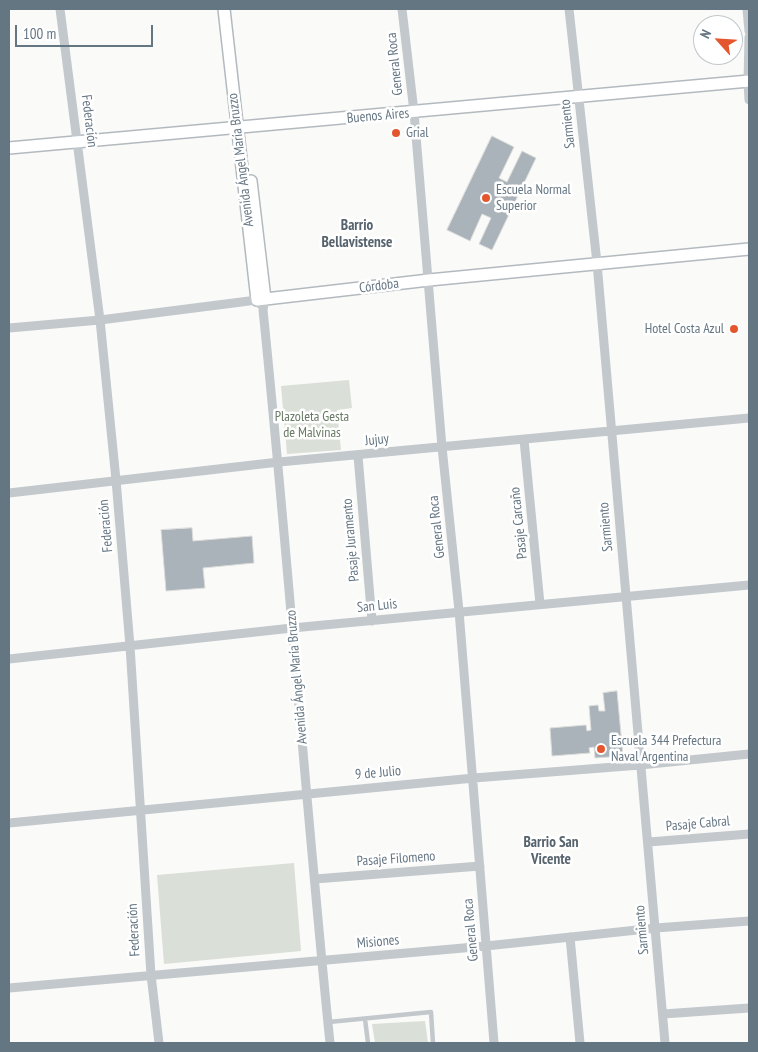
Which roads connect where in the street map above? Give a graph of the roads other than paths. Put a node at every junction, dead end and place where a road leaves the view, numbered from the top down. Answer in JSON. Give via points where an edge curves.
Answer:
{"nodes":[{"id":1,"x":60,"y":9,"type":"edge"},
{"id":2,"x":224,"y":9,"type":"edge"},
{"id":3,"x":231,"y":9,"type":"edge"},
{"id":4,"x":402,"y":9,"type":"edge"},
{"id":5,"x":569,"y":9,"type":"edge"},
{"id":6,"x":747,"y":9,"type":"edge"},
{"id":7,"x":749,"y":31,"type":"edge"},
{"id":8,"x":749,"y":37,"type":"edge"},
{"id":9,"x":749,"y":82,"type":"edge"},
{"id":10,"x":578,"y":97,"type":"junction"},
{"id":11,"x":749,"y":100,"type":"edge"},
{"id":12,"x":414,"y":112,"type":"junction"},
{"id":13,"x":241,"y":128,"type":"junction"},
{"id":14,"x":78,"y":142,"type":"junction"},
{"id":15,"x":9,"y":148,"type":"edge"},
{"id":16,"x":749,"y":248,"type":"edge"},
{"id":17,"x":597,"y":263,"type":"junction"},
{"id":18,"x":429,"y":280,"type":"junction"},
{"id":19,"x":262,"y":303,"type":"junction"},
{"id":20,"x":100,"y":320,"type":"junction"},
{"id":21,"x":9,"y":328,"type":"edge"},
{"id":22,"x":749,"y":418,"type":"edge"},
{"id":23,"x":611,"y":431,"type":"junction"},
{"id":24,"x":524,"y":440,"type":"junction"},
{"id":25,"x":442,"y":447,"type":"junction"},
{"id":26,"x":358,"y":456,"type":"junction"},
{"id":27,"x":279,"y":462,"type":"junction"},
{"id":28,"x":116,"y":480,"type":"junction"},
{"id":29,"x":9,"y":493,"type":"edge"},
{"id":30,"x":749,"y":586,"type":"edge"},
{"id":31,"x":626,"y":597,"type":"junction"},
{"id":32,"x":540,"y":604,"type":"junction"},
{"id":33,"x":459,"y":612,"type":"junction"},
{"id":34,"x":372,"y":621,"type":"junction"},
{"id":35,"x":292,"y":628,"type":"junction"},
{"id":36,"x":130,"y":646,"type":"junction"},
{"id":37,"x":9,"y":658,"type":"edge"},
{"id":38,"x":749,"y":754,"type":"edge"},
{"id":39,"x":640,"y":765,"type":"junction"},
{"id":40,"x":474,"y":778,"type":"junction"},
{"id":41,"x":307,"y":793,"type":"junction"},
{"id":42,"x":141,"y":810,"type":"junction"},
{"id":43,"x":9,"y":823,"type":"edge"},
{"id":44,"x":749,"y":834,"type":"edge"},
{"id":45,"x":649,"y":842,"type":"junction"},
{"id":46,"x":480,"y":866,"type":"junction"},
{"id":47,"x":315,"y":879,"type":"junction"},
{"id":48,"x":749,"y":922,"type":"edge"},
{"id":49,"x":656,"y":928,"type":"junction"},
{"id":50,"x":570,"y":937,"type":"junction"},
{"id":51,"x":486,"y":946,"type":"junction"},
{"id":52,"x":321,"y":960,"type":"junction"},
{"id":53,"x":151,"y":975,"type":"junction"},
{"id":54,"x":9,"y":988,"type":"edge"},
{"id":55,"x":749,"y":1008,"type":"edge"},
{"id":56,"x":663,"y":1014,"type":"junction"},
{"id":57,"x":364,"y":1019,"type":"junction"},
{"id":58,"x":328,"y":1023,"type":"junction"},
{"id":59,"x":159,"y":1043,"type":"edge"},
{"id":60,"x":330,"y":1043,"type":"edge"},
{"id":61,"x":368,"y":1043,"type":"edge"},
{"id":62,"x":433,"y":1043,"type":"edge"},
{"id":63,"x":494,"y":1043,"type":"edge"},
{"id":64,"x":580,"y":1043,"type":"edge"},
{"id":65,"x":665,"y":1043,"type":"edge"}],
"edges":[{"from":1,"to":14,"type":"street","name":"Federación"},
{"from":2,"to":13,"type":"street","name":"Avenida Ángel María Bruzzo"},
{"from":3,"to":13,"type":"street","name":"Avenida Ángel María Bruzzo"},
{"from":4,"to":12,"type":"street","name":"General Roca"},
{"from":5,"to":10,"type":"street","name":"Sarmiento"},
{"from":6,"to":7,"type":"street"},
{"from":8,"to":9,"type":"street"},
{"from":9,"to":10,"type":"street","name":"Buenos Aires"},
{"from":9,"to":11,"type":"street"},
{"from":10,"to":12,"type":"street","name":"Buenos Aires"},
{"from":10,"to":17,"type":"street","name":"Sarmiento"},
{"from":12,"to":13,"type":"street","name":"Buenos Aires"},
{"from":12,"to":18,"type":"street","name":"General Roca"},
{"from":13,"to":14,"type":"street","name":"Buenos Aires"},
{"from":13,"to":19,"type":"street","name":"Avenida Ángel María Bruzzo"},
{"from":14,"to":15,"type":"street","name":"Buenos Aires"},
{"from":14,"to":20,"type":"street","name":"Federación"},
{"from":16,"to":17,"type":"street","name":"Córdoba"},
{"from":17,"to":18,"type":"street","name":"Córdoba"},
{"from":17,"to":23,"type":"street","name":"Sarmiento"},
{"from":18,"to":19,"type":"street","name":"Córdoba"},
{"from":18,"to":25,"type":"street","name":"General Roca"},
{"from":19,"to":20,"type":"street","name":"Córdoba"},
{"from":19,"to":27,"type":"street","name":"Avenida Ángel María Bruzzo"},
{"from":20,"to":21,"type":"street","name":"Córdoba"},
{"from":20,"to":28,"type":"street","name":"Federación"},
{"from":22,"to":23,"type":"street","name":"Jujuy"},
{"from":23,"to":24,"type":"street","name":"Jujuy"},
{"from":23,"to":31,"type":"street","name":"Sarmiento"},
{"from":24,"to":25,"type":"street","name":"Jujuy"},
{"from":24,"to":32,"type":"street","name":"Pasaje Carcaño"},
{"from":25,"to":26,"type":"street","name":"Jujuy"},
{"from":25,"to":33,"type":"street","name":"General Roca"},
{"from":26,"to":27,"type":"street","name":"Jujuy"},
{"from":26,"to":34,"type":"street","name":"Pasaje Juramento"},
{"from":27,"to":28,"type":"street","name":"Jujuy"},
{"from":27,"to":35,"type":"street","name":"Avenida Ángel María Bruzzo"},
{"from":28,"to":29,"type":"street","name":"Jujuy"},
{"from":28,"to":36,"type":"street","name":"Federación"},
{"from":30,"to":31,"type":"street","name":"San Luis"},
{"from":31,"to":32,"type":"street","name":"San Luis"},
{"from":31,"to":39,"type":"street","name":"Sarmiento"},
{"from":32,"to":33,"type":"street","name":"San Luis"},
{"from":33,"to":34,"type":"street","name":"San Luis"},
{"from":33,"to":40,"type":"street","name":"General Roca"},
{"from":34,"to":35,"type":"street","name":"San Luis"},
{"from":35,"to":36,"type":"street","name":"San Luis"},
{"from":35,"to":41,"type":"street","name":"Avenida Ángel María Bruzzo"},
{"from":36,"to":37,"type":"street","name":"San Luis"},
{"from":36,"to":42,"type":"street","name":"Federación"},
{"from":38,"to":39,"type":"street","name":"9 de Julio"},
{"from":39,"to":40,"type":"street","name":"9 de Julio"},
{"from":39,"to":45,"type":"street","name":"Sarmiento"},
{"from":40,"to":41,"type":"street","name":"9 de Julio"},
{"from":40,"to":46,"type":"street","name":"General Roca"},
{"from":41,"to":42,"type":"street","name":"9 de Julio"},
{"from":41,"to":47,"type":"street","name":"Avenida Ángel María Bruzzo"},
{"from":42,"to":43,"type":"street","name":"9 de Julio"},
{"from":42,"to":53,"type":"street","name":"Federación"},
{"from":44,"to":45,"type":"street","name":"Pasaje Cabral"},
{"from":45,"to":49,"type":"street","name":"Sarmiento"},
{"from":46,"to":47,"type":"street","name":"Pasaje Filomeno"},
{"from":46,"to":51,"type":"street","name":"General Roca"},
{"from":47,"to":52,"type":"street","name":"Avenida Ángel María Bruzzo"},
{"from":48,"to":49,"type":"street","name":"Misiones"},
{"from":49,"to":50,"type":"street","name":"Misiones"},
{"from":49,"to":56,"type":"street","name":"Sarmiento"},
{"from":50,"to":51,"type":"street","name":"Misiones"},
{"from":50,"to":64,"type":"street"},
{"from":51,"to":52,"type":"street","name":"Misiones"},
{"from":51,"to":63,"type":"street","name":"General Roca"},
{"from":52,"to":53,"type":"street","name":"Misiones"},
{"from":52,"to":58,"type":"street","name":"Avenida Ángel María Bruzzo"},
{"from":53,"to":54,"type":"street","name":"Misiones"},
{"from":53,"to":59,"type":"street","name":"Federación"},
{"from":55,"to":56,"type":"street"},
{"from":56,"to":65,"type":"street","name":"Sarmiento"},
{"from":57,"to":58,"type":"lane"},
{"from":57,"to":61,"type":"lane"},
{"from":57,"to":62,"type":"lane","via":[[431,1012]]},
{"from":58,"to":60,"type":"street","name":"Avenida Ángel María Bruzzo"}]}
